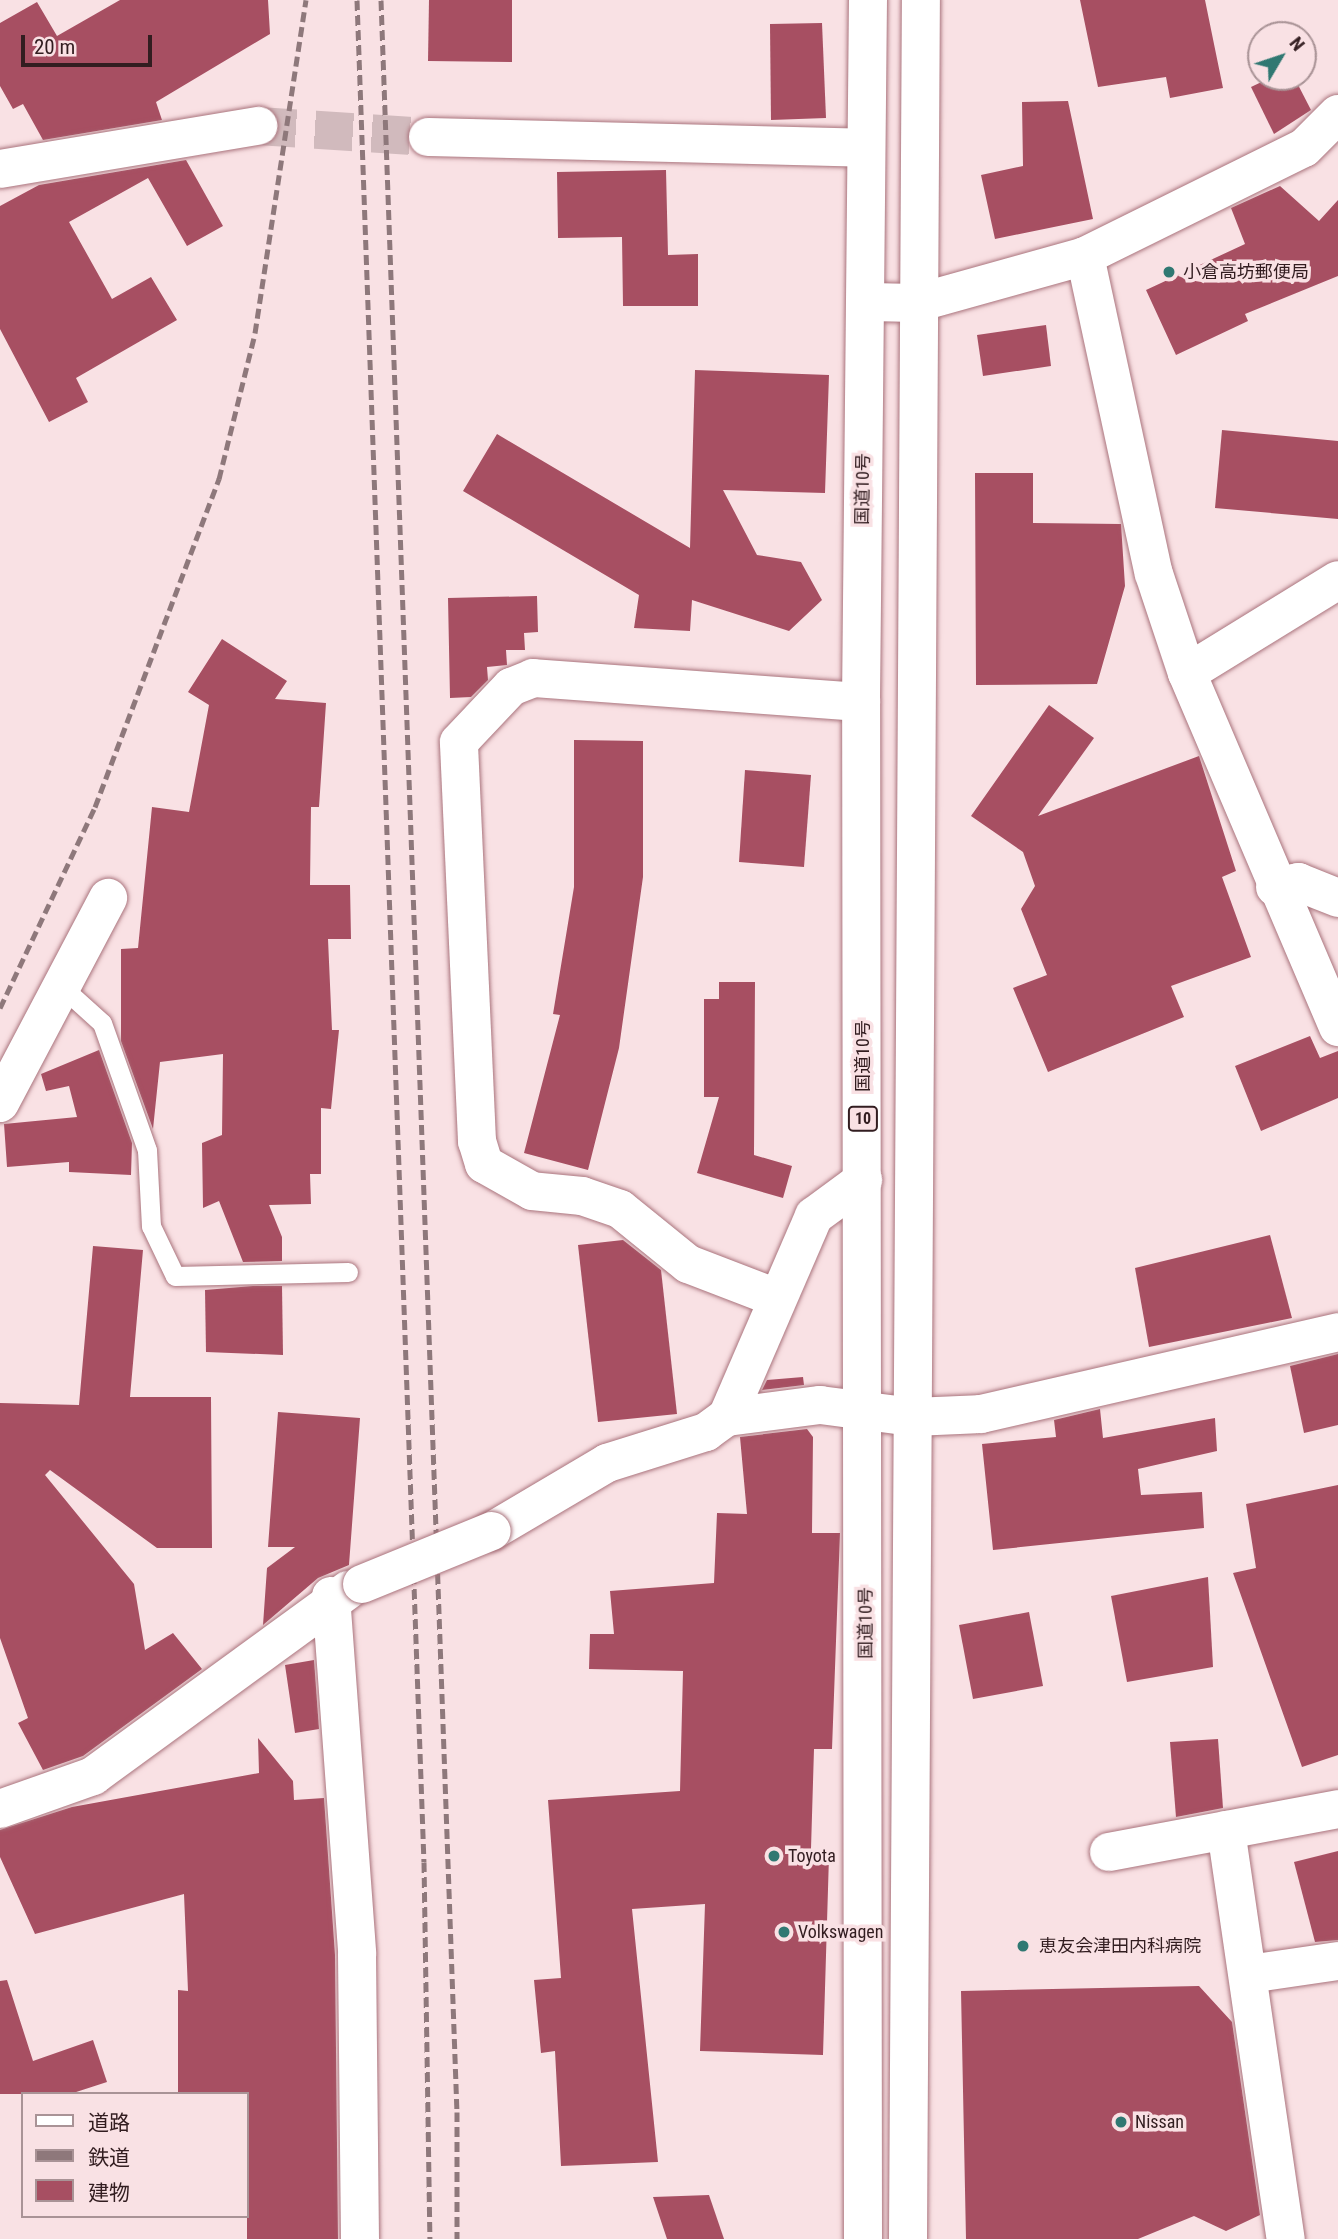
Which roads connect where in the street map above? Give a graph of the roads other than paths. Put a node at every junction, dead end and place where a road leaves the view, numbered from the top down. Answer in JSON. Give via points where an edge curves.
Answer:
{"nodes":[{"id":1,"x":869,"y":0,"type":"edge"},
{"id":2,"x":920,"y":0,"type":"edge"},
{"id":3,"x":1338,"y":114,"type":"edge"},
{"id":4,"x":258,"y":126,"type":"tunnel mouth"},
{"id":5,"x":428,"y":137,"type":"tunnel mouth"},
{"id":6,"x":866,"y":148,"type":"junction"},
{"id":7,"x":0,"y":169,"type":"edge"},
{"id":8,"x":1085,"y":256,"type":"junction"},
{"id":9,"x":869,"y":302,"type":"junction"},
{"id":10,"x":917,"y":303,"type":"junction"},
{"id":11,"x":1338,"y":580,"type":"edge"},
{"id":12,"x":1187,"y":673,"type":"junction"},
{"id":13,"x":861,"y":702,"type":"junction"},
{"id":14,"x":1275,"y":887,"type":"junction"},
{"id":15,"x":108,"y":898,"type":"dead end"},
{"id":16,"x":1338,"y":898,"type":"edge"},
{"id":17,"x":61,"y":986,"type":"junction"},
{"id":18,"x":1338,"y":1027,"type":"edge"},
{"id":19,"x":0,"y":1103,"type":"edge"},
{"id":20,"x":863,"y":1180,"type":"junction"},
{"id":21,"x":348,"y":1272,"type":"dead end"},
{"id":22,"x":774,"y":1297,"type":"junction"},
{"id":23,"x":1338,"y":1332,"type":"edge"},
{"id":24,"x":865,"y":1411,"type":"junction"},
{"id":25,"x":727,"y":1417,"type":"junction"},
{"id":26,"x":913,"y":1417,"type":"junction"},
{"id":27,"x":347,"y":1590,"type":"junction"},
{"id":28,"x":0,"y":1809,"type":"edge"},
{"id":29,"x":1338,"y":1809,"type":"edge"},
{"id":30,"x":1226,"y":1830,"type":"junction"},
{"id":31,"x":1109,"y":1852,"type":"dead end"},
{"id":32,"x":1338,"y":1961,"type":"edge"},
{"id":33,"x":1249,"y":1974,"type":"junction"},
{"id":34,"x":360,"y":2239,"type":"edge"},
{"id":35,"x":863,"y":2239,"type":"edge"},
{"id":36,"x":908,"y":2239,"type":"edge"},
{"id":37,"x":1286,"y":2239,"type":"edge"}],
"edges":[{"from":1,"to":6,"type":"main road","name":"国道10号","number":"10"},
{"from":2,"to":10,"type":"main road"},
{"from":3,"to":8,"type":"main road","via":[[1304,148]]},
{"from":4,"to":7,"type":"main road"},
{"from":5,"to":6,"type":"main road"},
{"from":6,"to":9,"type":"main road","name":"国道10号","number":"10"},
{"from":8,"to":10,"type":"main road"},
{"from":8,"to":12,"type":"main road","via":[[1153,574]]},
{"from":9,"to":10,"type":"main road"},
{"from":9,"to":13,"type":"main road","name":"国道10号","number":"10"},
{"from":10,"to":26,"type":"main road"},
{"from":11,"to":12,"type":"main road"},
{"from":12,"to":14,"type":"main road"},
{"from":13,"to":20,"type":"main road","name":"国道10号","number":"10"},
{"from":13,"to":22,"type":"main road","via":[[533,678],[511,687],[458,742],[477,1141],[484,1164],[532,1191],[582,1196],[620,1209],[688,1264]]},
{"from":14,"to":16,"type":"main road","via":[[1298,881]]},
{"from":14,"to":18,"type":"main road"},
{"from":15,"to":17,"type":"main road"},
{"from":17,"to":19,"type":"main road"},
{"from":17,"to":21,"type":"lane","via":[[102,1023],[147,1150],[152,1226],[175,1276]]},
{"from":20,"to":22,"type":"main road","via":[[814,1216]]},
{"from":20,"to":24,"type":"main road","name":"国道10号","number":"10"},
{"from":22,"to":25,"type":"main road"},
{"from":23,"to":26,"type":"main road","via":[[981,1413]]},
{"from":24,"to":25,"type":"main road","via":[[820,1405]]},
{"from":24,"to":26,"type":"main road"},
{"from":24,"to":35,"type":"main road","name":"国道10号","number":"10"},
{"from":25,"to":27,"type":"main road","bridge":true,"via":[[706,1432],[607,1463],[492,1531]]},
{"from":26,"to":36,"type":"main road"},
{"from":27,"to":28,"type":"main road","via":[[184,1714],[93,1776]]},
{"from":27,"to":34,"type":"main road"},
{"from":29,"to":30,"type":"main road"},
{"from":30,"to":31,"type":"main road"},
{"from":30,"to":33,"type":"main road"},
{"from":32,"to":33,"type":"main road"},
{"from":33,"to":37,"type":"main road"}]}
